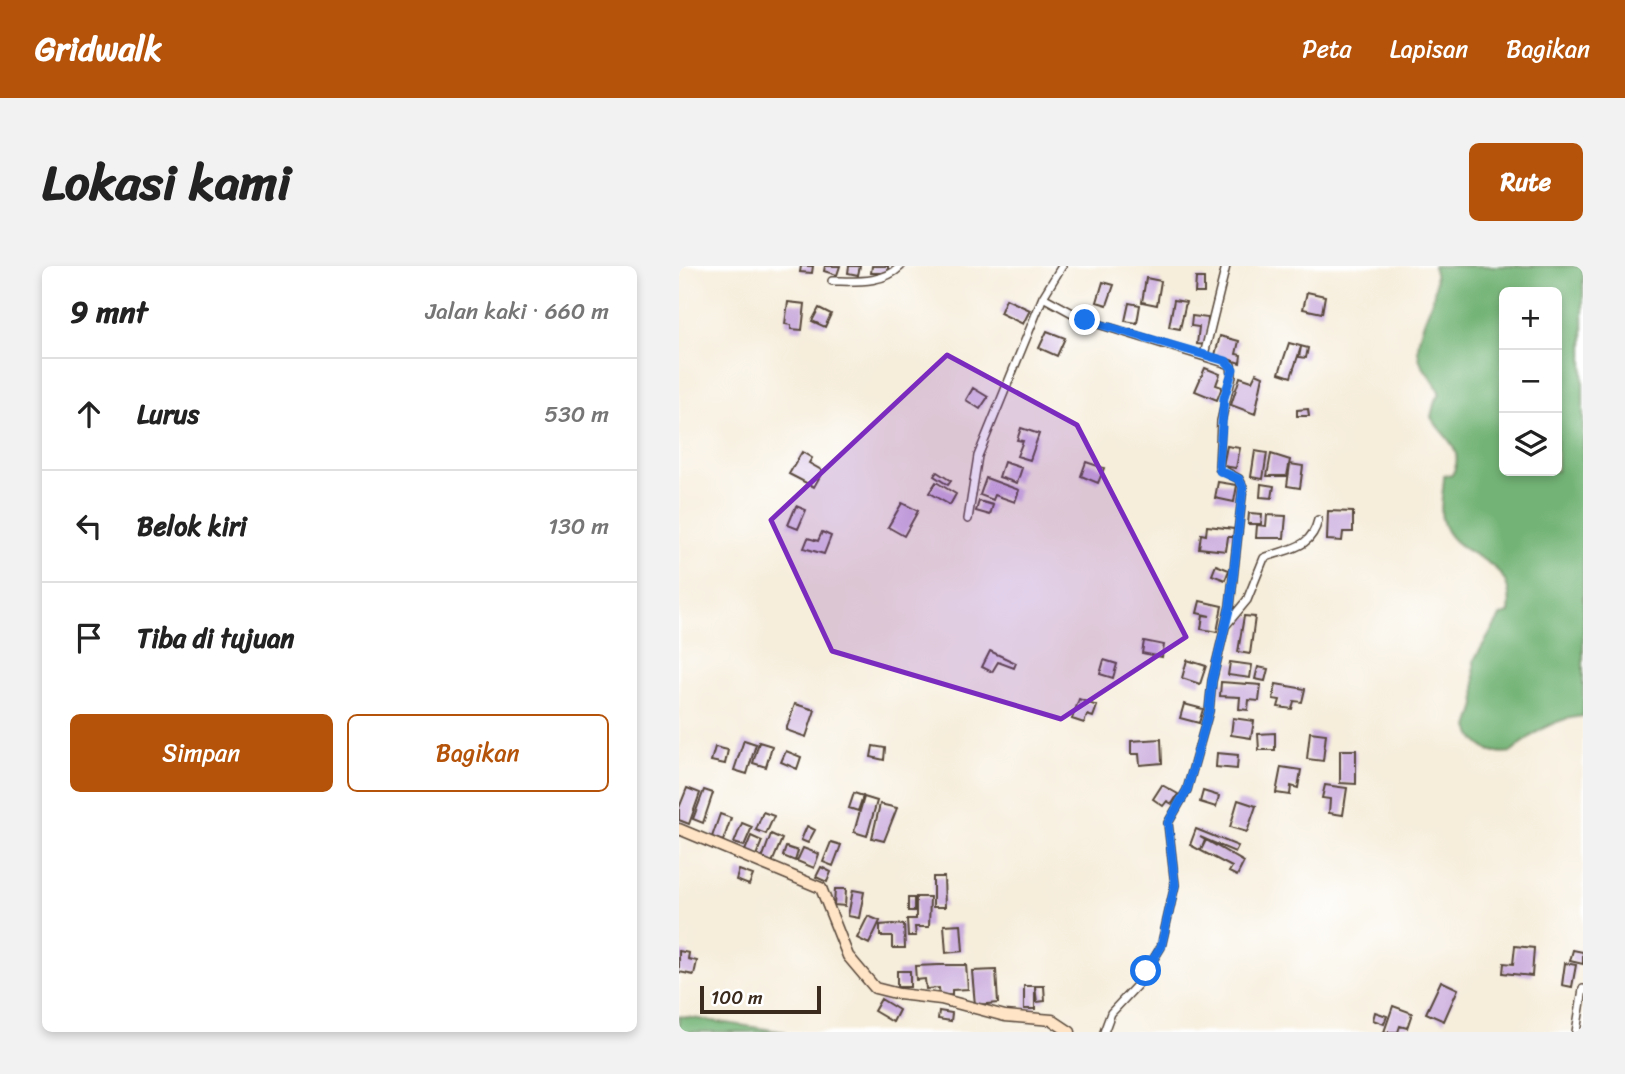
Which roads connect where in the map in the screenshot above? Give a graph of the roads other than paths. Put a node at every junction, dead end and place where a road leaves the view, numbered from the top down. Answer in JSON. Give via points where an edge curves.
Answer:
{"nodes":[{"id":1,"x":901,"y":266,"type":"edge"},
{"id":2,"x":1062,"y":266,"type":"edge"},
{"id":3,"x":1226,"y":266,"type":"edge"},
{"id":4,"x":832,"y":281,"type":"dead end"},
{"id":5,"x":1044,"y":297,"type":"junction"},
{"id":6,"x":1205,"y":355,"type":"junction"},
{"id":7,"x":968,"y":519,"type":"dead end"},
{"id":8,"x":1318,"y":520,"type":"dead end"},
{"id":9,"x":1226,"y":624,"type":"junction"},
{"id":10,"x":679,"y":830,"type":"edge"},
{"id":11,"x":1583,"y":989,"type":"edge"},
{"id":12,"x":1069,"y":1032,"type":"edge"},
{"id":13,"x":1104,"y":1032,"type":"edge"},
{"id":14,"x":1576,"y":1032,"type":"edge"}],
"edges":[{"from":1,"to":4,"type":"street","via":[[869,280]]},
{"from":2,"to":5,"type":"street"},
{"from":3,"to":6,"type":"street"},
{"from":5,"to":6,"type":"street","via":[[1085,320]]},
{"from":5,"to":7,"type":"street","via":[[978,456]]},
{"from":6,"to":9,"type":"street","via":[[1226,361],[1233,369],[1224,398],[1219,468],[1239,479],[1243,487]]},
{"from":8,"to":9,"type":"street","via":[[1307,544],[1264,558],[1247,600]]},
{"from":9,"to":13,"type":"street","via":[[1197,757],[1187,790],[1168,823],[1175,885],[1161,947],[1139,983],[1111,1013]]},
{"from":10,"to":12,"type":"street","via":[[821,888],[848,956],[870,984],[882,991],[941,999],[1005,1016],[1052,1020]]},
{"from":11,"to":14,"type":"street"}]}
